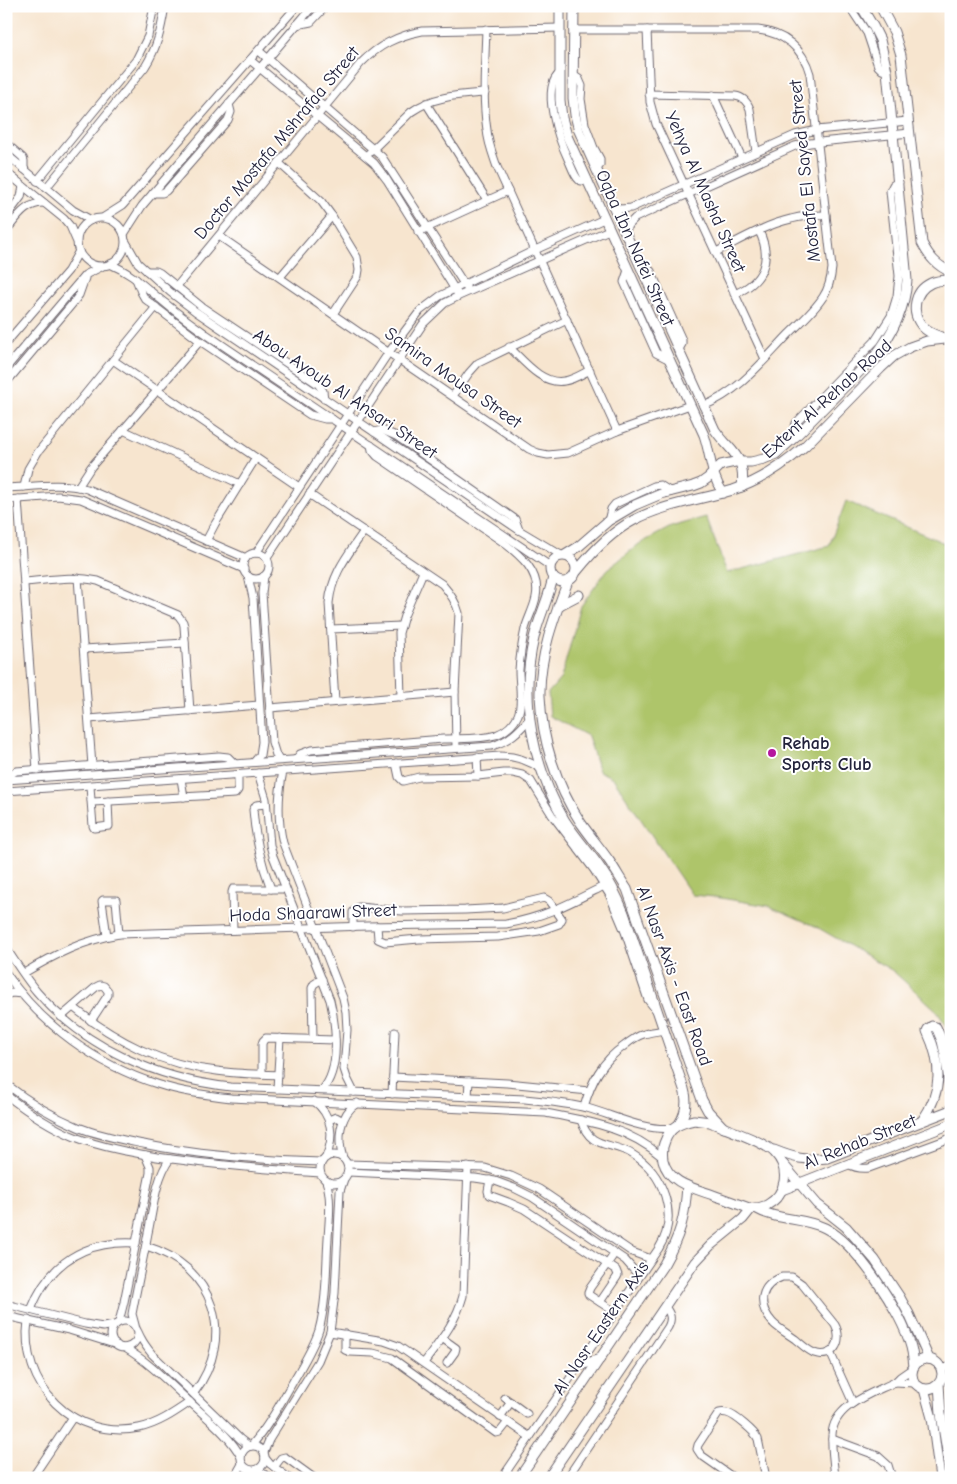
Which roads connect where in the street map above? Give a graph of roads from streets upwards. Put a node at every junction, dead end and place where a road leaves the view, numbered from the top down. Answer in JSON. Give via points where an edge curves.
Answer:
{"nodes":[{"id":1,"x":154,"y":6,"type":"edge"},
{"id":2,"x":165,"y":6,"type":"edge"},
{"id":3,"x":297,"y":6,"type":"edge"},
{"id":4,"x":312,"y":6,"type":"edge"},
{"id":5,"x":326,"y":6,"type":"edge"},
{"id":6,"x":560,"y":6,"type":"edge"},
{"id":7,"x":574,"y":6,"type":"edge"},
{"id":8,"x":880,"y":6,"type":"edge"},
{"id":9,"x":854,"y":7,"type":"edge"},
{"id":10,"x":296,"y":25,"type":"junction"},
{"id":11,"x":560,"y":28,"type":"junction"},
{"id":12,"x":486,"y":30,"type":"junction"},
{"id":13,"x":574,"y":30,"type":"junction"},
{"id":14,"x":647,"y":30,"type":"junction"},
{"id":15,"x":258,"y":51,"type":"junction"},
{"id":16,"x":268,"y":59,"type":"junction"},
{"id":17,"x":250,"y":60,"type":"junction"},
{"id":18,"x":260,"y":68,"type":"junction"},
{"id":19,"x":485,"y":93,"type":"junction"},
{"id":20,"x":650,"y":94,"type":"junction"},
{"id":21,"x":713,"y":95,"type":"junction"},
{"id":22,"x":426,"y":103,"type":"junction"},
{"id":23,"x":326,"y":108,"type":"junction"},
{"id":24,"x":319,"y":116,"type":"junction"},
{"id":25,"x":908,"y":121,"type":"junction"},
{"id":26,"x":893,"y":123,"type":"junction"},
{"id":27,"x":816,"y":130,"type":"junction"},
{"id":28,"x":910,"y":133,"type":"junction"},
{"id":29,"x":894,"y":134,"type":"junction"},
{"id":30,"x":818,"y":142,"type":"junction"},
{"id":31,"x":6,"y":143,"type":"edge"},
{"id":32,"x":373,"y":149,"type":"junction"},
{"id":33,"x":756,"y":152,"type":"junction"},
{"id":34,"x":6,"y":154,"type":"edge"},
{"id":35,"x":366,"y":156,"type":"junction"},
{"id":36,"x":742,"y":158,"type":"junction"},
{"id":37,"x":280,"y":163,"type":"junction"},
{"id":38,"x":24,"y":169,"type":"junction"},
{"id":39,"x":8,"y":175,"type":"edge"},
{"id":40,"x":37,"y":180,"type":"junction"},
{"id":41,"x":684,"y":184,"type":"junction"},
{"id":42,"x":23,"y":186,"type":"junction"},
{"id":43,"x":46,"y":188,"type":"junction"},
{"id":44,"x":508,"y":191,"type":"junction"},
{"id":45,"x":688,"y":194,"type":"junction"},
{"id":46,"x":488,"y":200,"type":"junction"},
{"id":47,"x":44,"y":203,"type":"junction"},
{"id":48,"x":612,"y":206,"type":"junction"},
{"id":49,"x":826,"y":215,"type":"junction"},
{"id":50,"x":332,"y":216,"type":"junction"},
{"id":51,"x":6,"y":217,"type":"edge"},
{"id":52,"x":104,"y":217,"type":"junction"},
{"id":53,"x":91,"y":220,"type":"junction"},
{"id":54,"x":604,"y":220,"type":"junction"},
{"id":55,"x":428,"y":227,"type":"junction"},
{"id":56,"x":609,"y":230,"type":"junction"},
{"id":57,"x":6,"y":231,"type":"edge"},
{"id":58,"x":759,"y":231,"type":"junction"},
{"id":59,"x":418,"y":232,"type":"junction"},
{"id":60,"x":124,"y":234,"type":"junction"},
{"id":61,"x":625,"y":235,"type":"junction"},
{"id":62,"x":219,"y":236,"type":"junction"},
{"id":63,"x":76,"y":242,"type":"junction"},
{"id":64,"x":126,"y":242,"type":"junction"},
{"id":65,"x":901,"y":249,"type":"junction"},
{"id":66,"x":535,"y":250,"type":"junction"},
{"id":67,"x":79,"y":252,"type":"junction"},
{"id":68,"x":716,"y":252,"type":"junction"},
{"id":69,"x":540,"y":260,"type":"junction"},
{"id":70,"x":107,"y":265,"type":"junction"},
{"id":71,"x":147,"y":272,"type":"junction"},
{"id":72,"x":951,"y":272,"type":"edge"},
{"id":73,"x":85,"y":276,"type":"junction"},
{"id":74,"x":280,"y":277,"type":"junction"},
{"id":75,"x":136,"y":279,"type":"junction"},
{"id":76,"x":951,"y":280,"type":"edge"},
{"id":77,"x":464,"y":284,"type":"junction"},
{"id":78,"x":176,"y":286,"type":"junction"},
{"id":79,"x":454,"y":289,"type":"junction"},
{"id":80,"x":469,"y":292,"type":"junction"},
{"id":81,"x":734,"y":294,"type":"junction"},
{"id":82,"x":459,"y":296,"type":"junction"},
{"id":83,"x":903,"y":302,"type":"junction"},
{"id":84,"x":914,"y":305,"type":"junction"},
{"id":85,"x":156,"y":308,"type":"junction"},
{"id":86,"x":333,"y":314,"type":"junction"},
{"id":87,"x":567,"y":320,"type":"junction"},
{"id":88,"x":948,"y":339,"type":"edge"},
{"id":89,"x":200,"y":340,"type":"junction"},
{"id":90,"x":6,"y":343,"type":"edge"},
{"id":91,"x":878,"y":344,"type":"junction"},
{"id":92,"x":509,"y":347,"type":"junction"},
{"id":93,"x":389,"y":352,"type":"junction"},
{"id":94,"x":398,"y":358,"type":"junction"},
{"id":95,"x":765,"y":359,"type":"junction"},
{"id":96,"x":113,"y":360,"type":"junction"},
{"id":97,"x":6,"y":368,"type":"edge"},
{"id":98,"x":590,"y":370,"type":"junction"},
{"id":99,"x":6,"y":383,"type":"edge"},
{"id":100,"x":157,"y":390,"type":"junction"},
{"id":101,"x":453,"y":396,"type":"junction"},
{"id":102,"x":324,"y":399,"type":"junction"},
{"id":103,"x":690,"y":405,"type":"junction"},
{"id":104,"x":704,"y":406,"type":"junction"},
{"id":105,"x":348,"y":415,"type":"junction"},
{"id":106,"x":332,"y":419,"type":"junction"},
{"id":107,"x":357,"y":421,"type":"junction"},
{"id":108,"x":341,"y":425,"type":"junction"},
{"id":109,"x":124,"y":430,"type":"junction"},
{"id":110,"x":714,"y":430,"type":"junction"},
{"id":111,"x":350,"y":431,"type":"junction"},
{"id":112,"x":618,"y":431,"type":"junction"},
{"id":113,"x":704,"y":435,"type":"junction"},
{"id":114,"x":256,"y":458,"type":"junction"},
{"id":115,"x":741,"y":462,"type":"junction"},
{"id":116,"x":713,"y":474,"type":"junction"},
{"id":117,"x":240,"y":484,"type":"junction"},
{"id":118,"x":742,"y":486,"type":"junction"},
{"id":119,"x":24,"y":487,"type":"junction"},
{"id":120,"x":78,"y":487,"type":"junction"},
{"id":121,"x":299,"y":487,"type":"junction"},
{"id":122,"x":6,"y":488,"type":"edge"},
{"id":123,"x":723,"y":492,"type":"junction"},
{"id":124,"x":309,"y":494,"type":"junction"},
{"id":125,"x":18,"y":499,"type":"junction"},
{"id":126,"x":6,"y":500,"type":"edge"},
{"id":127,"x":364,"y":531,"type":"junction"},
{"id":128,"x":505,"y":539,"type":"junction"},
{"id":129,"x":206,"y":541,"type":"junction"},
{"id":130,"x":256,"y":553,"type":"junction"},
{"id":131,"x":563,"y":555,"type":"junction"},
{"id":132,"x":246,"y":558,"type":"junction"},
{"id":133,"x":266,"y":558,"type":"junction"},
{"id":134,"x":550,"y":566,"type":"junction"},
{"id":135,"x":577,"y":570,"type":"junction"},
{"id":136,"x":246,"y":572,"type":"junction"},
{"id":137,"x":423,"y":572,"type":"junction"},
{"id":138,"x":264,"y":576,"type":"junction"},
{"id":139,"x":553,"y":577,"type":"junction"},
{"id":140,"x":78,"y":578,"type":"junction"},
{"id":141,"x":568,"y":581,"type":"junction"},
{"id":142,"x":24,"y":582,"type":"junction"},
{"id":143,"x":578,"y":595,"type":"dead end"},
{"id":144,"x":558,"y":606,"type":"junction"},
{"id":145,"x":401,"y":626,"type":"junction"},
{"id":146,"x":331,"y":628,"type":"junction"},
{"id":147,"x":185,"y":643,"type":"junction"},
{"id":148,"x":84,"y":649,"type":"junction"},
{"id":149,"x":455,"y":692,"type":"junction"},
{"id":150,"x":401,"y":697,"type":"junction"},
{"id":151,"x":335,"y":702,"type":"junction"},
{"id":152,"x":260,"y":705,"type":"junction"},
{"id":153,"x":270,"y":708,"type":"junction"},
{"id":154,"x":190,"y":711,"type":"junction"},
{"id":155,"x":530,"y":718,"type":"junction"},
{"id":156,"x":89,"y":719,"type":"junction"},
{"id":157,"x":456,"y":738,"type":"junction"},
{"id":158,"x":492,"y":746,"type":"junction"},
{"id":159,"x":456,"y":748,"type":"junction"},
{"id":160,"x":432,"y":750,"type":"junction"},
{"id":161,"x":493,"y":756,"type":"junction"},
{"id":162,"x":477,"y":757,"type":"junction"},
{"id":163,"x":296,"y":759,"type":"junction"},
{"id":164,"x":279,"y":760,"type":"junction"},
{"id":165,"x":434,"y":760,"type":"junction"},
{"id":166,"x":254,"y":762,"type":"junction"},
{"id":167,"x":396,"y":763,"type":"junction"},
{"id":168,"x":234,"y":764,"type":"junction"},
{"id":169,"x":92,"y":766,"type":"junction"},
{"id":170,"x":541,"y":769,"type":"junction"},
{"id":171,"x":38,"y":770,"type":"junction"},
{"id":172,"x":283,"y":771,"type":"junction"},
{"id":173,"x":258,"y":773,"type":"junction"},
{"id":174,"x":238,"y":775,"type":"junction"},
{"id":175,"x":478,"y":776,"type":"junction"},
{"id":176,"x":6,"y":779,"type":"edge"},
{"id":177,"x":182,"y":779,"type":"junction"},
{"id":178,"x":90,"y":786,"type":"junction"},
{"id":179,"x":280,"y":789,"type":"junction"},
{"id":180,"x":264,"y":791,"type":"junction"},
{"id":181,"x":6,"y":792,"type":"edge"},
{"id":182,"x":184,"y":797,"type":"junction"},
{"id":183,"x":91,"y":801,"type":"junction"},
{"id":184,"x":108,"y":801,"type":"junction"},
{"id":185,"x":266,"y":804,"type":"junction"},
{"id":186,"x":566,"y":828,"type":"junction"},
{"id":187,"x":604,"y":886,"type":"junction"},
{"id":188,"x":271,"y":888,"type":"junction"},
{"id":189,"x":286,"y":889,"type":"junction"},
{"id":190,"x":556,"y":910,"type":"junction"},
{"id":191,"x":426,"y":911,"type":"junction"},
{"id":192,"x":428,"y":925,"type":"junction"},
{"id":193,"x":471,"y":925,"type":"junction"},
{"id":194,"x":377,"y":926,"type":"junction"},
{"id":195,"x":352,"y":927,"type":"junction"},
{"id":196,"x":303,"y":928,"type":"junction"},
{"id":197,"x":315,"y":928,"type":"junction"},
{"id":198,"x":233,"y":930,"type":"junction"},
{"id":199,"x":118,"y":934,"type":"junction"},
{"id":200,"x":107,"y":936,"type":"junction"},
{"id":201,"x":472,"y":938,"type":"junction"},
{"id":202,"x":6,"y":948,"type":"edge"},
{"id":203,"x":6,"y":973,"type":"edge"},
{"id":204,"x":24,"y":973,"type":"junction"},
{"id":205,"x":322,"y":979,"type":"junction"},
{"id":206,"x":22,"y":994,"type":"junction"},
{"id":207,"x":6,"y":995,"type":"edge"},
{"id":208,"x":73,"y":1007,"type":"junction"},
{"id":209,"x":346,"y":1012,"type":"junction"},
{"id":210,"x":658,"y":1013,"type":"junction"},
{"id":211,"x":334,"y":1015,"type":"junction"},
{"id":212,"x":61,"y":1017,"type":"junction"},
{"id":213,"x":91,"y":1021,"type":"junction"},
{"id":214,"x":664,"y":1030,"type":"junction"},
{"id":215,"x":396,"y":1032,"type":"dead end"},
{"id":216,"x":280,"y":1038,"type":"junction"},
{"id":217,"x":313,"y":1039,"type":"junction"},
{"id":218,"x":680,"y":1039,"type":"junction"},
{"id":219,"x":335,"y":1040,"type":"junction"},
{"id":220,"x":668,"y":1042,"type":"junction"},
{"id":221,"x":188,"y":1066,"type":"junction"},
{"id":222,"x":262,"y":1074,"type":"junction"},
{"id":223,"x":278,"y":1074,"type":"junction"},
{"id":224,"x":393,"y":1077,"type":"junction"},
{"id":225,"x":185,"y":1080,"type":"junction"},
{"id":226,"x":469,"y":1081,"type":"junction"},
{"id":227,"x":6,"y":1084,"type":"edge"},
{"id":228,"x":231,"y":1086,"type":"junction"},
{"id":229,"x":277,"y":1089,"type":"junction"},
{"id":230,"x":322,"y":1090,"type":"junction"},
{"id":231,"x":589,"y":1091,"type":"junction"},
{"id":232,"x":354,"y":1092,"type":"junction"},
{"id":233,"x":392,"y":1094,"type":"junction"},
{"id":234,"x":951,"y":1094,"type":"edge"},
{"id":235,"x":6,"y":1096,"type":"edge"},
{"id":236,"x":468,"y":1096,"type":"junction"},
{"id":237,"x":232,"y":1098,"type":"junction"},
{"id":238,"x":314,"y":1101,"type":"junction"},
{"id":239,"x":357,"y":1103,"type":"junction"},
{"id":240,"x":584,"y":1107,"type":"junction"},
{"id":241,"x":951,"y":1110,"type":"edge"},
{"id":242,"x":329,"y":1120,"type":"junction"},
{"id":243,"x":581,"y":1120,"type":"junction"},
{"id":244,"x":343,"y":1121,"type":"junction"},
{"id":245,"x":922,"y":1121,"type":"junction"},
{"id":246,"x":951,"y":1124,"type":"edge"},
{"id":247,"x":644,"y":1126,"type":"junction"},
{"id":248,"x":676,"y":1126,"type":"junction"},
{"id":249,"x":724,"y":1128,"type":"junction"},
{"id":250,"x":951,"y":1138,"type":"edge"},
{"id":251,"x":639,"y":1140,"type":"junction"},
{"id":252,"x":765,"y":1146,"type":"junction"},
{"id":253,"x":854,"y":1148,"type":"junction"},
{"id":254,"x":145,"y":1155,"type":"junction"},
{"id":255,"x":662,"y":1157,"type":"junction"},
{"id":256,"x":170,"y":1159,"type":"junction"},
{"id":257,"x":324,"y":1159,"type":"junction"},
{"id":258,"x":859,"y":1160,"type":"junction"},
{"id":259,"x":345,"y":1161,"type":"junction"},
{"id":260,"x":783,"y":1164,"type":"junction"},
{"id":261,"x":848,"y":1164,"type":"junction"},
{"id":262,"x":468,"y":1167,"type":"junction"},
{"id":263,"x":320,"y":1173,"type":"junction"},
{"id":264,"x":346,"y":1176,"type":"junction"},
{"id":265,"x":468,"y":1177,"type":"junction"},
{"id":266,"x":490,"y":1180,"type":"junction"},
{"id":267,"x":326,"y":1181,"type":"junction"},
{"id":268,"x":800,"y":1183,"type":"junction"},
{"id":269,"x":687,"y":1186,"type":"junction"},
{"id":270,"x":782,"y":1190,"type":"junction"},
{"id":271,"x":753,"y":1208,"type":"junction"},
{"id":272,"x":562,"y":1218,"type":"junction"},
{"id":273,"x":554,"y":1229,"type":"junction"},
{"id":274,"x":136,"y":1243,"type":"junction"},
{"id":275,"x":146,"y":1246,"type":"junction"},
{"id":276,"x":615,"y":1253,"type":"junction"},
{"id":277,"x":651,"y":1259,"type":"junction"},
{"id":278,"x":607,"y":1264,"type":"junction"},
{"id":279,"x":639,"y":1276,"type":"junction"},
{"id":280,"x":600,"y":1302,"type":"junction"},
{"id":281,"x":6,"y":1304,"type":"edge"},
{"id":282,"x":665,"y":1307,"type":"junction"},
{"id":283,"x":31,"y":1310,"type":"junction"},
{"id":284,"x":615,"y":1312,"type":"junction"},
{"id":285,"x":6,"y":1316,"type":"edge"},
{"id":286,"x":28,"y":1320,"type":"junction"},
{"id":287,"x":117,"y":1324,"type":"junction"},
{"id":288,"x":137,"y":1329,"type":"junction"},
{"id":289,"x":330,"y":1332,"type":"junction"},
{"id":290,"x":345,"y":1334,"type":"junction"},
{"id":291,"x":442,"y":1338,"type":"junction"},
{"id":292,"x":121,"y":1347,"type":"junction"},
{"id":293,"x":830,"y":1352,"type":"junction"},
{"id":294,"x":600,"y":1359,"type":"junction"},
{"id":295,"x":929,"y":1359,"type":"junction"},
{"id":296,"x":424,"y":1363,"type":"junction"},
{"id":297,"x":447,"y":1363,"type":"dead end"},
{"id":298,"x":578,"y":1366,"type":"junction"},
{"id":299,"x":951,"y":1366,"type":"edge"},
{"id":300,"x":913,"y":1367,"type":"junction"},
{"id":301,"x":941,"y":1369,"type":"junction"},
{"id":302,"x":951,"y":1376,"type":"edge"},
{"id":303,"x":446,"y":1379,"type":"junction"},
{"id":304,"x":895,"y":1382,"type":"junction"},
{"id":305,"x":940,"y":1382,"type":"junction"},
{"id":306,"x":914,"y":1383,"type":"junction"},
{"id":307,"x":924,"y":1389,"type":"junction"},
{"id":308,"x":438,"y":1390,"type":"junction"},
{"id":309,"x":194,"y":1393,"type":"junction"},
{"id":310,"x":190,"y":1402,"type":"junction"},
{"id":311,"x":853,"y":1403,"type":"junction"},
{"id":312,"x":528,"y":1414,"type":"dead end"},
{"id":313,"x":500,"y":1416,"type":"junction"},
{"id":314,"x":73,"y":1417,"type":"junction"},
{"id":315,"x":508,"y":1422,"type":"junction"},
{"id":316,"x":530,"y":1437,"type":"junction"},
{"id":317,"x":832,"y":1438,"type":"junction"},
{"id":318,"x":250,"y":1446,"type":"junction"},
{"id":319,"x":265,"y":1455,"type":"junction"},
{"id":320,"x":241,"y":1460,"type":"junction"},
{"id":321,"x":274,"y":1467,"type":"junction"},
{"id":322,"x":254,"y":1470,"type":"junction"},
{"id":323,"x":570,"y":1476,"type":"edge"},
{"id":324,"x":951,"y":1476,"type":"edge"},
{"id":325,"x":32,"y":1478,"type":"edge"},
{"id":326,"x":234,"y":1478,"type":"edge"},
{"id":327,"x":247,"y":1478,"type":"edge"},
{"id":328,"x":272,"y":1478,"type":"edge"},
{"id":329,"x":290,"y":1478,"type":"edge"},
{"id":330,"x":314,"y":1478,"type":"edge"},
{"id":331,"x":502,"y":1478,"type":"edge"},
{"id":332,"x":519,"y":1478,"type":"edge"},
{"id":333,"x":548,"y":1478,"type":"edge"},
{"id":334,"x":734,"y":1478,"type":"edge"},
{"id":335,"x":766,"y":1478,"type":"edge"},
{"id":336,"x":835,"y":1478,"type":"edge"},
{"id":337,"x":892,"y":1478,"type":"edge"},
{"id":338,"x":940,"y":1478,"type":"edge"}],
"edges":[{"from":1,"to":40,"type":"street","via":[[148,36],[136,60]]},
{"from":2,"to":43,"type":"street","via":[[159,38],[145,67]]},
{"from":3,"to":15,"type":"street"},
{"from":4,"to":10,"type":"street"},
{"from":5,"to":10,"type":"street","via":[[311,22]]},
{"from":6,"to":11,"type":"street","name":"Oqba Ibn Nafei Street"},
{"from":7,"to":13,"type":"street","name":"Oqba Ibn Nafei Street"},
{"from":8,"to":25,"type":"street","via":[[894,32],[901,55]]},
{"from":9,"to":26,"type":"street","name":"Extent Al Rehab Road","via":[[873,26],[880,40]]},
{"from":10,"to":16,"type":"street"},
{"from":11,"to":12,"type":"street","name":"Doctor Mostafa Mshrafaa Street"},
{"from":11,"to":54,"type":"street","name":"Oqba Ibn Nafei Street","via":[[564,127]]},
{"from":12,"to":19,"type":"street"},
{"from":12,"to":23,"type":"street","name":"Doctor Mostafa Mshrafaa Street","via":[[422,31],[394,39],[371,54]]},
{"from":13,"to":14,"type":"street","name":"Mostafa El Sayed Street"},
{"from":13,"to":48,"type":"street","name":"Oqba Ibn Nafei Street","via":[[576,123]]},
{"from":14,"to":20,"type":"street","name":"Yehya Al Mashd Street"},
{"from":14,"to":27,"type":"street","name":"Mostafa El Sayed Street","via":[[758,30],[788,40],[808,66]]},
{"from":15,"to":16,"type":"street"},
{"from":15,"to":17,"type":"street"},
{"from":16,"to":18,"type":"street"},
{"from":16,"to":23,"type":"street"},
{"from":17,"to":18,"type":"street"},
{"from":17,"to":52,"type":"street","via":[[123,205]]},
{"from":18,"to":24,"type":"street"},
{"from":18,"to":60,"type":"street","via":[[153,193]]},
{"from":19,"to":22,"type":"street","via":[[442,97]]},
{"from":19,"to":44,"type":"street","via":[[491,150]]},
{"from":20,"to":21,"type":"street"},
{"from":20,"to":41,"type":"street","name":"Yehya Al Mashd Street","via":[[656,124]]},
{"from":21,"to":33,"type":"street","via":[[740,97],[748,104]]},
{"from":21,"to":36,"type":"street"},
{"from":22,"to":32,"type":"street","via":[[411,112]]},
{"from":22,"to":46,"type":"street"},
{"from":23,"to":24,"type":"street","name":"Doctor Mostafa Mshrafaa Street"},
{"from":23,"to":32,"type":"street"},
{"from":24,"to":35,"type":"street"},
{"from":24,"to":37,"type":"street","name":"Doctor Mostafa Mshrafaa Street"},
{"from":25,"to":26,"type":"street"},
{"from":25,"to":28,"type":"street"},
{"from":26,"to":27,"type":"street"},
{"from":26,"to":29,"type":"street","name":"Extent Al Rehab Road"},
{"from":27,"to":30,"type":"street","name":"Mostafa El Sayed Street"},
{"from":27,"to":33,"type":"street","via":[[795,135]]},
{"from":28,"to":29,"type":"street"},
{"from":28,"to":72,"type":"street","via":[[922,244],[931,259]]},
{"from":29,"to":30,"type":"street"},
{"from":29,"to":65,"type":"street","name":"Extent Al Rehab Road"},
{"from":30,"to":45,"type":"street","via":[[795,146]]},
{"from":30,"to":49,"type":"street","name":"Mostafa El Sayed Street"},
{"from":31,"to":38,"type":"street","via":[[22,158]]},
{"from":32,"to":35,"type":"street"},
{"from":32,"to":55,"type":"street","via":[[389,167]]},
{"from":33,"to":36,"type":"street"},
{"from":34,"to":38,"type":"street"},
{"from":35,"to":59,"type":"street","via":[[381,172]]},
{"from":36,"to":41,"type":"street"},
{"from":37,"to":50,"type":"street","via":[[321,201]]},
{"from":37,"to":62,"type":"street","name":"Doctor Mostafa Mshrafaa Street"},
{"from":38,"to":40,"type":"street"},
{"from":39,"to":42,"type":"street"},
{"from":40,"to":43,"type":"street"},
{"from":41,"to":45,"type":"street","name":"Yehya Al Mashd Street"},
{"from":41,"to":48,"type":"street","via":[[631,208]]},
{"from":42,"to":47,"type":"street"},
{"from":42,"to":51,"type":"street","via":[[21,197]]},
{"from":43,"to":53,"type":"street"},
{"from":44,"to":46,"type":"street"},
{"from":44,"to":66,"type":"street"},
{"from":45,"to":61,"type":"street","via":[[635,218]]},
{"from":45,"to":68,"type":"street","name":"Yehya Al Mashd Street"},
{"from":46,"to":55,"type":"street"},
{"from":47,"to":57,"type":"street","via":[[25,209]]},
{"from":47,"to":63,"type":"street","via":[[70,226]]},
{"from":48,"to":61,"type":"street","name":"Oqba Ibn Nafei Street"},
{"from":49,"to":58,"type":"street","via":[[791,218]]},
{"from":49,"to":95,"type":"street","name":"Mostafa El Sayed Street","via":[[832,278],[819,304]]},
{"from":50,"to":74,"type":"street"},
{"from":50,"to":86,"type":"street","via":[[357,257],[359,270],[355,282]]},
{"from":52,"to":53,"type":"street"},
{"from":52,"to":60,"type":"street","via":[[117,223]]},
{"from":53,"to":63,"type":"street","via":[[82,226]]},
{"from":54,"to":56,"type":"street","name":"Oqba Ibn Nafei Street"},
{"from":54,"to":66,"type":"street"},
{"from":55,"to":59,"type":"street"},
{"from":55,"to":77,"type":"street"},
{"from":56,"to":69,"type":"street"},
{"from":56,"to":103,"type":"street","name":"Oqba Ibn Nafei Street"},
{"from":58,"to":68,"type":"street"},
{"from":58,"to":81,"type":"street","via":[[765,248],[761,273],[750,286]]},
{"from":59,"to":79,"type":"street"},
{"from":60,"to":64,"type":"street"},
{"from":61,"to":104,"type":"street","name":"Oqba Ibn Nafei Street"},
{"from":62,"to":74,"type":"street","name":"Samira Mousa Street"},
{"from":62,"to":78,"type":"street","name":"Doctor Mostafa Mshrafaa Street"},
{"from":63,"to":67,"type":"street"},
{"from":64,"to":70,"type":"street","via":[[120,258]]},
{"from":64,"to":71,"type":"street","name":"Abou Ayoub Al Ansari Street"},
{"from":65,"to":83,"type":"street","name":"Extent Al Rehab Road","via":[[907,280]]},
{"from":65,"to":91,"type":"street","via":[[897,296]]},
{"from":66,"to":69,"type":"street"},
{"from":66,"to":77,"type":"street"},
{"from":67,"to":70,"type":"street","via":[[89,263]]},
{"from":67,"to":90,"type":"street","via":[[68,270]]},
{"from":68,"to":81,"type":"street","name":"Yehya Al Mashd Street"},
{"from":69,"to":80,"type":"street"},
{"from":69,"to":87,"type":"street"},
{"from":70,"to":73,"type":"street"},
{"from":70,"to":75,"type":"street","name":"Abou Ayoub Al Ansari Street"},
{"from":71,"to":78,"type":"street","via":[[156,271]]},
{"from":71,"to":102,"type":"street","name":"Abou Ayoub Al Ansari Street","via":[[195,311]]},
{"from":73,"to":97,"type":"street"},
{"from":73,"to":99,"type":"street","via":[[74,303]]},
{"from":74,"to":86,"type":"street","name":"Samira Mousa Street"},
{"from":75,"to":85,"type":"street","via":[[141,292]]},
{"from":75,"to":106,"type":"street","name":"Abou Ayoub Al Ansari Street","via":[[192,324]]},
{"from":76,"to":84,"type":"street","via":[[931,282],[921,290]]},
{"from":77,"to":79,"type":"street"},
{"from":77,"to":80,"type":"street"},
{"from":78,"to":102,"type":"street","via":[[202,307],[318,384]]},
{"from":79,"to":82,"type":"street"},
{"from":79,"to":93,"type":"street","via":[[420,311]]},
{"from":80,"to":82,"type":"street"},
{"from":81,"to":95,"type":"street","name":"Yehya Al Mashd Street"},
{"from":82,"to":94,"type":"street","via":[[428,318]]},
{"from":83,"to":84,"type":"street"},
{"from":83,"to":91,"type":"street","name":"Extent Al Rehab Road","via":[[893,329]]},
{"from":84,"to":88,"type":"street","via":[[922,326],[932,334]]},
{"from":85,"to":89,"type":"street"},
{"from":85,"to":96,"type":"street"},
{"from":86,"to":93,"type":"street","name":"Samira Mousa Street"},
{"from":87,"to":92,"type":"street"},
{"from":87,"to":98,"type":"street"},
{"from":88,"to":118,"type":"street","name":"Extent Al Rehab Road","via":[[927,341],[894,356],[792,457]]},
{"from":89,"to":100,"type":"street"},
{"from":89,"to":106,"type":"street","via":[[310,415]]},
{"from":91,"to":115,"type":"street","name":"Extent Al Rehab Road","via":[[776,454]]},
{"from":92,"to":98,"type":"street","via":[[551,381],[564,382]]},
{"from":92,"to":101,"type":"street","via":[[478,363]]},
{"from":93,"to":94,"type":"street","name":"Samira Mousa Street"},
{"from":93,"to":105,"type":"street"},
{"from":94,"to":101,"type":"street","name":"Samira Mousa Street"},
{"from":94,"to":107,"type":"street"},
{"from":95,"to":104,"type":"street","name":"Mostafa El Sayed Street","via":[[732,391]]},
{"from":96,"to":100,"type":"street"},
{"from":96,"to":119,"type":"street","via":[[38,452],[28,469]]},
{"from":98,"to":112,"type":"street"},
{"from":100,"to":109,"type":"street"},
{"from":100,"to":114,"type":"street"},
{"from":101,"to":112,"type":"street","name":"Samira Mousa Street","via":[[538,453],[568,453]]},
{"from":102,"to":105,"type":"street","name":"Abou Ayoub Al Ansari Street"},
{"from":103,"to":112,"type":"street","name":"Samira Mousa Street"},
{"from":103,"to":113,"type":"street","name":"Oqba Ibn Nafei Street"},
{"from":104,"to":110,"type":"street","name":"Oqba Ibn Nafei Street"},
{"from":105,"to":107,"type":"street","name":"Abou Ayoub Al Ansari Street"},
{"from":105,"to":108,"type":"street"},
{"from":106,"to":108,"type":"street","name":"Abou Ayoub Al Ansari Street"},
{"from":107,"to":111,"type":"street"},
{"from":107,"to":131,"type":"street","name":"Abou Ayoub Al Ansari Street","via":[[519,530]]},
{"from":108,"to":111,"type":"street","name":"Abou Ayoub Al Ansari Street"},
{"from":108,"to":121,"type":"street"},
{"from":109,"to":117,"type":"street"},
{"from":109,"to":120,"type":"street"},
{"from":110,"to":113,"type":"street"},
{"from":110,"to":115,"type":"street","name":"Oqba Ibn Nafei Street"},
{"from":111,"to":124,"type":"street"},
{"from":111,"to":128,"type":"street","name":"Abou Ayoub Al Ansari Street"},
{"from":113,"to":116,"type":"street","name":"Oqba Ibn Nafei Street"},
{"from":114,"to":117,"type":"street"},
{"from":114,"to":121,"type":"street"},
{"from":115,"to":116,"type":"street","name":"Extent Al Rehab Road","via":[[721,465]]},
{"from":115,"to":118,"type":"street"},
{"from":116,"to":123,"type":"street","name":"Oqba Ibn Nafei Street"},
{"from":116,"to":131,"type":"street","name":"Extent Al Rehab Road","via":[[701,483],[635,504]]},
{"from":117,"to":129,"type":"street"},
{"from":118,"to":123,"type":"street","name":"Extent Al Rehab Road"},
{"from":119,"to":120,"type":"street"},
{"from":119,"to":122,"type":"street"},
{"from":120,"to":129,"type":"street"},
{"from":121,"to":130,"type":"street"},
{"from":123,"to":135,"type":"street","name":"Extent Al Rehab Road","via":[[656,510],[633,521],[599,546]]},
{"from":124,"to":127,"type":"street"},
{"from":124,"to":133,"type":"street"},
{"from":125,"to":126,"type":"street"},
{"from":125,"to":136,"type":"street","via":[[58,496],[81,499]]},
{"from":125,"to":142,"type":"street"},
{"from":127,"to":137,"type":"street"},
{"from":127,"to":146,"type":"street","via":[[332,583],[329,603]]},
{"from":128,"to":134,"type":"street","name":"Abou Ayoub Al Ansari Street"},
{"from":128,"to":157,"type":"street","via":[[529,566],[537,587],[522,645],[520,711],[513,724],[502,732],[486,737]]},
{"from":129,"to":132,"type":"street"},
{"from":130,"to":132,"type":"street"},
{"from":130,"to":133,"type":"street"},
{"from":131,"to":134,"type":"street","via":[[554,559]]},
{"from":131,"to":135,"type":"street","via":[[573,559]]},
{"from":132,"to":136,"type":"street"},
{"from":133,"to":138,"type":"street","via":[[269,566]]},
{"from":134,"to":139,"type":"street"},
{"from":135,"to":141,"type":"street"},
{"from":136,"to":138,"type":"street","via":[[256,579]]},
{"from":136,"to":152,"type":"street","via":[[252,592]]},
{"from":137,"to":145,"type":"street"},
{"from":137,"to":149,"type":"street","via":[[442,584],[460,613]]},
{"from":138,"to":153,"type":"street"},
{"from":139,"to":141,"type":"street","via":[[560,582]]},
{"from":139,"to":155,"type":"street","name":"Al Nasr Axis - East Road","via":[[530,656]]},
{"from":140,"to":142,"type":"street"},
{"from":140,"to":147,"type":"street","via":[[98,581],[178,614],[183,622]]},
{"from":140,"to":148,"type":"street"},
{"from":141,"to":144,"type":"street","name":"Al Nasr Axis - East Road"},
{"from":142,"to":171,"type":"street"},
{"from":143,"to":144,"type":"street"},
{"from":144,"to":218,"type":"street","name":"Al Nasr Axis - East Road","via":[[548,638],[540,695],[548,749],[571,806],[627,888]]},
{"from":145,"to":146,"type":"street"},
{"from":145,"to":150,"type":"street"},
{"from":146,"to":151,"type":"street"},
{"from":147,"to":148,"type":"street"},
{"from":147,"to":154,"type":"street"},
{"from":148,"to":156,"type":"street"},
{"from":149,"to":150,"type":"street"},
{"from":149,"to":157,"type":"street"},
{"from":150,"to":151,"type":"street"},
{"from":151,"to":153,"type":"street"},
{"from":152,"to":154,"type":"street"},
{"from":152,"to":166,"type":"street","via":[[261,748]]},
{"from":153,"to":164,"type":"street","via":[[273,749]]},
{"from":154,"to":156,"type":"street"},
{"from":155,"to":158,"type":"street","via":[[512,737]]},
{"from":155,"to":170,"type":"street","name":"Al Nasr Axis - East Road"},
{"from":156,"to":169,"type":"street"},
{"from":157,"to":159,"type":"street"},
{"from":157,"to":163,"type":"street","via":[[311,750]]},
{"from":158,"to":159,"type":"street"},
{"from":158,"to":161,"type":"street"},
{"from":159,"to":160,"type":"street"},
{"from":160,"to":163,"type":"street"},
{"from":160,"to":165,"type":"street"},
{"from":161,"to":162,"type":"street"},
{"from":161,"to":170,"type":"street","via":[[511,756]]},
{"from":162,"to":165,"type":"street"},
{"from":162,"to":175,"type":"street"},
{"from":163,"to":164,"type":"street"},
{"from":164,"to":166,"type":"street"},
{"from":165,"to":167,"type":"street"},
{"from":166,"to":168,"type":"street"},
{"from":167,"to":172,"type":"street"},
{"from":167,"to":175,"type":"street","via":[[403,781],[424,776]]},
{"from":168,"to":169,"type":"street","via":[[228,757],[219,756]]},
{"from":168,"to":176,"type":"street"},
{"from":169,"to":171,"type":"street"},
{"from":170,"to":186,"type":"street","name":"Al Nasr Axis - East Road"},
{"from":171,"to":176,"type":"street","via":[[16,771]]},
{"from":172,"to":173,"type":"street"},
{"from":172,"to":179,"type":"street"},
{"from":173,"to":174,"type":"street"},
{"from":173,"to":180,"type":"street"},
{"from":174,"to":177,"type":"street"},
{"from":174,"to":182,"type":"street","via":[[235,794]]},
{"from":175,"to":186,"type":"street","via":[[512,772],[531,781],[552,815]]},
{"from":177,"to":178,"type":"street"},
{"from":177,"to":182,"type":"street"},
{"from":178,"to":181,"type":"street"},
{"from":178,"to":183,"type":"street"},
{"from":179,"to":180,"type":"street","via":[[272,787]]},
{"from":179,"to":197,"type":"street","via":[[278,814],[282,843]]},
{"from":180,"to":185,"type":"street"},
{"from":182,"to":184,"type":"street"},
{"from":183,"to":184,"type":"street"},
{"from":183,"to":184,"type":"street","via":[[94,828],[109,826]]},
{"from":185,"to":188,"type":"street","via":[[256,805],[254,810],[258,846]]},
{"from":185,"to":189,"type":"street","via":[[270,845]]},
{"from":186,"to":187,"type":"street"},
{"from":186,"to":210,"type":"street","name":"Al Nasr Axis - East Road","via":[[600,868],[618,899]]},
{"from":187,"to":190,"type":"street","name":"Hoda Shaarawi Street"},
{"from":187,"to":210,"type":"street","via":[[620,918],[648,1000]]},
{"from":188,"to":189,"type":"street"},
{"from":188,"to":198,"type":"street","via":[[232,891]]},
{"from":189,"to":196,"type":"street"},
{"from":190,"to":191,"type":"street","via":[[541,898],[503,908]]},
{"from":190,"to":193,"type":"street","name":"Hoda Shaarawi Street","via":[[506,924]]},
{"from":190,"to":201,"type":"street","via":[[562,921],[549,928],[510,936]]},
{"from":191,"to":192,"type":"street"},
{"from":191,"to":195,"type":"street","via":[[358,907],[353,912]]},
{"from":192,"to":193,"type":"street","name":"Hoda Shaarawi Street"},
{"from":192,"to":194,"type":"street","name":"Hoda Shaarawi Street"},
{"from":193,"to":201,"type":"street"},
{"from":194,"to":195,"type":"street","name":"Hoda Shaarawi Street"},
{"from":194,"to":201,"type":"street","via":[[378,938],[385,942]]},
{"from":195,"to":197,"type":"street","name":"Hoda Shaarawi Street"},
{"from":196,"to":197,"type":"street","name":"Hoda Shaarawi Street"},
{"from":196,"to":198,"type":"street","name":"Hoda Shaarawi Street"},
{"from":196,"to":205,"type":"street"},
{"from":197,"to":209,"type":"street"},
{"from":198,"to":199,"type":"street","name":"Hoda Shaarawi Street"},
{"from":199,"to":200,"type":"street","name":"Hoda Shaarawi Street"},
{"from":199,"to":200,"type":"street","via":[[116,900],[104,900]]},
{"from":200,"to":204,"type":"street","name":"Hoda Shaarawi Street","via":[[71,947]]},
{"from":202,"to":204,"type":"street"},
{"from":203,"to":206,"type":"street"},
{"from":204,"to":212,"type":"street"},
{"from":205,"to":211,"type":"street"},
{"from":205,"to":217,"type":"street","via":[[312,988]]},
{"from":206,"to":207,"type":"street"},
{"from":206,"to":237,"type":"street","via":[[70,1039],[111,1065],[172,1088]]},
{"from":208,"to":212,"type":"street"},
{"from":208,"to":213,"type":"street"},
{"from":208,"to":213,"type":"street","via":[[98,986],[106,987],[108,995]]},
{"from":209,"to":211,"type":"street"},
{"from":209,"to":232,"type":"street","via":[[344,1069]]},
{"from":210,"to":214,"type":"street","name":"Al Nasr Axis - East Road"},
{"from":211,"to":219,"type":"street"},
{"from":212,"to":225,"type":"street","via":[[126,1059]]},
{"from":213,"to":221,"type":"street","via":[[137,1049]]},
{"from":214,"to":220,"type":"street","name":"Al Nasr Axis - East Road"},
{"from":214,"to":231,"type":"street","via":[[644,1034],[616,1051],[596,1076]]},
{"from":215,"to":224,"type":"street"},
{"from":216,"to":217,"type":"street"},
{"from":216,"to":222,"type":"street","via":[[268,1037],[263,1041]]},
{"from":216,"to":223,"type":"street"},
{"from":217,"to":219,"type":"street"},
{"from":218,"to":220,"type":"street"},
{"from":218,"to":249,"type":"street","name":"Al Nasr Axis - East Road","via":[[702,1100]]},
{"from":219,"to":230,"type":"street","via":[[332,1074]]},
{"from":220,"to":248,"type":"street","name":"Al Nasr Axis - East Road","via":[[686,1096],[685,1111]]},
{"from":221,"to":222,"type":"street"},
{"from":221,"to":225,"type":"street"},
{"from":222,"to":223,"type":"street"},
{"from":223,"to":229,"type":"street"},
{"from":224,"to":226,"type":"street"},
{"from":224,"to":233,"type":"street"},
{"from":225,"to":228,"type":"street"},
{"from":226,"to":231,"type":"street"},
{"from":226,"to":236,"type":"street"},
{"from":227,"to":257,"type":"street","via":[[49,1113],[107,1136],[202,1154],[263,1160]]},
{"from":228,"to":229,"type":"street"},
{"from":228,"to":237,"type":"street"},
{"from":229,"to":230,"type":"street"},
{"from":230,"to":232,"type":"street"},
{"from":231,"to":240,"type":"street"},
{"from":232,"to":233,"type":"street"},
{"from":233,"to":236,"type":"street"},
{"from":234,"to":245,"type":"street","via":[[942,1041],[936,1027],[932,1026],[927,1031],[936,1056],[937,1087],[932,1105]]},
{"from":235,"to":254,"type":"street","via":[[44,1122],[74,1136]]},
{"from":236,"to":240,"type":"street"},
{"from":237,"to":238,"type":"street"},
{"from":238,"to":239,"type":"street"},
{"from":238,"to":242,"type":"street"},
{"from":239,"to":243,"type":"street","via":[[546,1112]]},
{"from":239,"to":244,"type":"street"},
{"from":240,"to":247,"type":"street"},
{"from":241,"to":245,"type":"street","name":"Al Rehab Street"},
{"from":242,"to":244,"type":"street","via":[[336,1117]]},
{"from":242,"to":257,"type":"street","via":[[330,1141]]},
{"from":243,"to":251,"type":"street"},
{"from":243,"to":277,"type":"street","via":[[591,1138],[638,1158],[661,1186],[668,1206],[668,1226]]},
{"from":244,"to":259,"type":"street","via":[[340,1140]]},
{"from":245,"to":253,"type":"street","name":"Al Rehab Street"},
{"from":246,"to":258,"type":"street","name":"Al Rehab Street"},
{"from":247,"to":248,"type":"street","via":[[660,1129]]},
{"from":247,"to":251,"type":"street"},
{"from":248,"to":249,"type":"street","name":"Al Rehab Street","via":[[702,1120]]},
{"from":248,"to":255,"type":"street","name":"Al Nasr Axis - East Road","via":[[663,1144]]},
{"from":249,"to":252,"type":"street","name":"Al Rehab Street"},
{"from":250,"to":261,"type":"street","via":[[869,1168],[854,1168]]},
{"from":251,"to":255,"type":"street"},
{"from":252,"to":253,"type":"street","name":"Al Rehab Street","via":[[808,1160],[827,1158]]},
{"from":252,"to":260,"type":"street"},
{"from":253,"to":258,"type":"street"},
{"from":254,"to":256,"type":"street"},
{"from":254,"to":274,"type":"street","via":[[150,1173]]},
{"from":255,"to":269,"type":"street","via":[[670,1175]]},
{"from":256,"to":263,"type":"street"},
{"from":256,"to":275,"type":"street","via":[[161,1176]]},
{"from":257,"to":259,"type":"street","via":[[337,1155]]},
{"from":257,"to":263,"type":"street"},
{"from":258,"to":261,"type":"street","name":"Al Rehab Street"},
{"from":259,"to":262,"type":"street"},
{"from":259,"to":264,"type":"street"},
{"from":260,"to":268,"type":"street"},
{"from":260,"to":270,"type":"street"},
{"from":261,"to":268,"type":"street","name":"Al Rehab Street"},
{"from":262,"to":265,"type":"street"},
{"from":262,"to":277,"type":"street","via":[[497,1171],[540,1189],[632,1252]]},
{"from":263,"to":267,"type":"street"},
{"from":264,"to":265,"type":"street"},
{"from":264,"to":267,"type":"street","via":[[337,1182]]},
{"from":264,"to":289,"type":"street","via":[[340,1191]]},
{"from":265,"to":266,"type":"street"},
{"from":265,"to":291,"type":"street","via":[[463,1296],[457,1315]]},
{"from":266,"to":272,"type":"street","via":[[514,1188]]},
{"from":266,"to":273,"type":"street","via":[[489,1194],[524,1209]]},
{"from":267,"to":318,"type":"street","via":[[329,1212],[325,1296],[319,1330],[277,1410]]},
{"from":268,"to":270,"type":"street","name":"Al Rehab Street"},
{"from":268,"to":295,"type":"street","via":[[875,1260],[906,1308]]},
{"from":269,"to":271,"type":"street"},
{"from":269,"to":294,"type":"street","name":"Al Nasr Eastern Axis","via":[[682,1226],[674,1246]]},
{"from":270,"to":271,"type":"street","name":"Al Rehab Street","via":[[771,1202]]},
{"from":271,"to":282,"type":"street","via":[[695,1262]]},
{"from":271,"to":300,"type":"street","via":[[772,1216],[806,1221],[824,1228],[842,1241],[868,1270],[890,1303],[908,1338]]},
{"from":272,"to":273,"type":"street"},
{"from":272,"to":276,"type":"street"},
{"from":273,"to":278,"type":"street"},
{"from":274,"to":283,"type":"street","via":[[102,1244],[71,1257],[44,1283]]},
{"from":274,"to":287,"type":"street"},
{"from":275,"to":288,"type":"street","via":[[132,1314]]},
{"from":275,"to":309,"type":"street","via":[[168,1254],[186,1267],[200,1283],[213,1309],[215,1351],[206,1376]]},
{"from":276,"to":278,"type":"street"},
{"from":276,"to":279,"type":"street"},
{"from":277,"to":279,"type":"street"},
{"from":278,"to":280,"type":"street","via":[[618,1275]]},
{"from":278,"to":280,"type":"street","via":[[588,1290],[589,1295]]},
{"from":279,"to":284,"type":"street"},
{"from":280,"to":284,"type":"street"},
{"from":281,"to":283,"type":"street"},
{"from":282,"to":323,"type":"street","via":[[670,1313],[668,1327]]},
{"from":282,"to":333,"type":"street"},
{"from":283,"to":287,"type":"street","via":[[94,1326]]},
{"from":284,"to":298,"type":"street"},
{"from":285,"to":286,"type":"street"},
{"from":286,"to":292,"type":"street"},
{"from":286,"to":314,"type":"street","via":[[27,1346],[36,1376],[53,1402]]},
{"from":287,"to":288,"type":"street","via":[[127,1321]]},
{"from":287,"to":292,"type":"street","via":[[111,1334]]},
{"from":288,"to":292,"type":"street","via":[[135,1343]]},
{"from":288,"to":309,"type":"street","via":[[152,1354]]},
{"from":289,"to":290,"type":"street"},
{"from":289,"to":319,"type":"street","via":[[318,1361],[269,1440]]},
{"from":290,"to":296,"type":"street","via":[[392,1343]]},
{"from":290,"to":308,"type":"street","via":[[344,1348],[347,1352],[392,1358]]},
{"from":291,"to":296,"type":"street"},
{"from":291,"to":297,"type":"street","via":[[456,1348]]},
{"from":292,"to":310,"type":"street","via":[[162,1374]]},
{"from":293,"to":293,"type":"street","via":[[836,1348],[839,1332],[816,1300],[792,1277],[773,1280],[766,1287],[762,1303],[770,1319],[810,1351]]},
{"from":293,"to":311,"type":"street"},
{"from":294,"to":298,"type":"street"},
{"from":294,"to":332,"type":"street","name":"Al Nasr Eastern Axis"},
{"from":295,"to":300,"type":"street"},
{"from":295,"to":301,"type":"street"},
{"from":296,"to":303,"type":"street"},
{"from":298,"to":316,"type":"street"},
{"from":299,"to":301,"type":"street"},
{"from":300,"to":304,"type":"street"},
{"from":300,"to":306,"type":"street"},
{"from":301,"to":305,"type":"street"},
{"from":302,"to":305,"type":"street"},
{"from":303,"to":308,"type":"street"},
{"from":303,"to":313,"type":"street"},
{"from":304,"to":306,"type":"street"},
{"from":304,"to":311,"type":"street"},
{"from":305,"to":307,"type":"street"},
{"from":305,"to":324,"type":"street","via":[[941,1414]]},
{"from":306,"to":307,"type":"street"},
{"from":307,"to":338,"type":"street","via":[[932,1418]]},
{"from":308,"to":315,"type":"street","via":[[496,1433]]},
{"from":309,"to":318,"type":"street"},
{"from":310,"to":314,"type":"street","via":[[163,1420],[130,1430],[100,1428]]},
{"from":310,"to":320,"type":"street","via":[[230,1441]]},
{"from":311,"to":317,"type":"street","via":[[834,1423]]},
{"from":312,"to":313,"type":"street","via":[[508,1400]]},
{"from":313,"to":315,"type":"street"},
{"from":314,"to":325,"type":"street"},
{"from":315,"to":316,"type":"street"},
{"from":316,"to":331,"type":"street"},
{"from":317,"to":336,"type":"street"},
{"from":317,"to":337,"type":"street","via":[[878,1456],[888,1465]]},
{"from":318,"to":319,"type":"street","via":[[260,1448]]},
{"from":318,"to":320,"type":"street","via":[[243,1450]]},
{"from":319,"to":321,"type":"street"},
{"from":319,"to":322,"type":"street","via":[[262,1466]]},
{"from":320,"to":322,"type":"street","via":[[246,1468]]},
{"from":320,"to":326,"type":"street"},
{"from":321,"to":329,"type":"street"},
{"from":321,"to":330,"type":"street","via":[[285,1457]]},
{"from":322,"to":327,"type":"street"},
{"from":322,"to":328,"type":"street"},
{"from":334,"to":335,"type":"street","via":[[697,1449],[722,1412],[730,1414],[755,1433]]}]}
